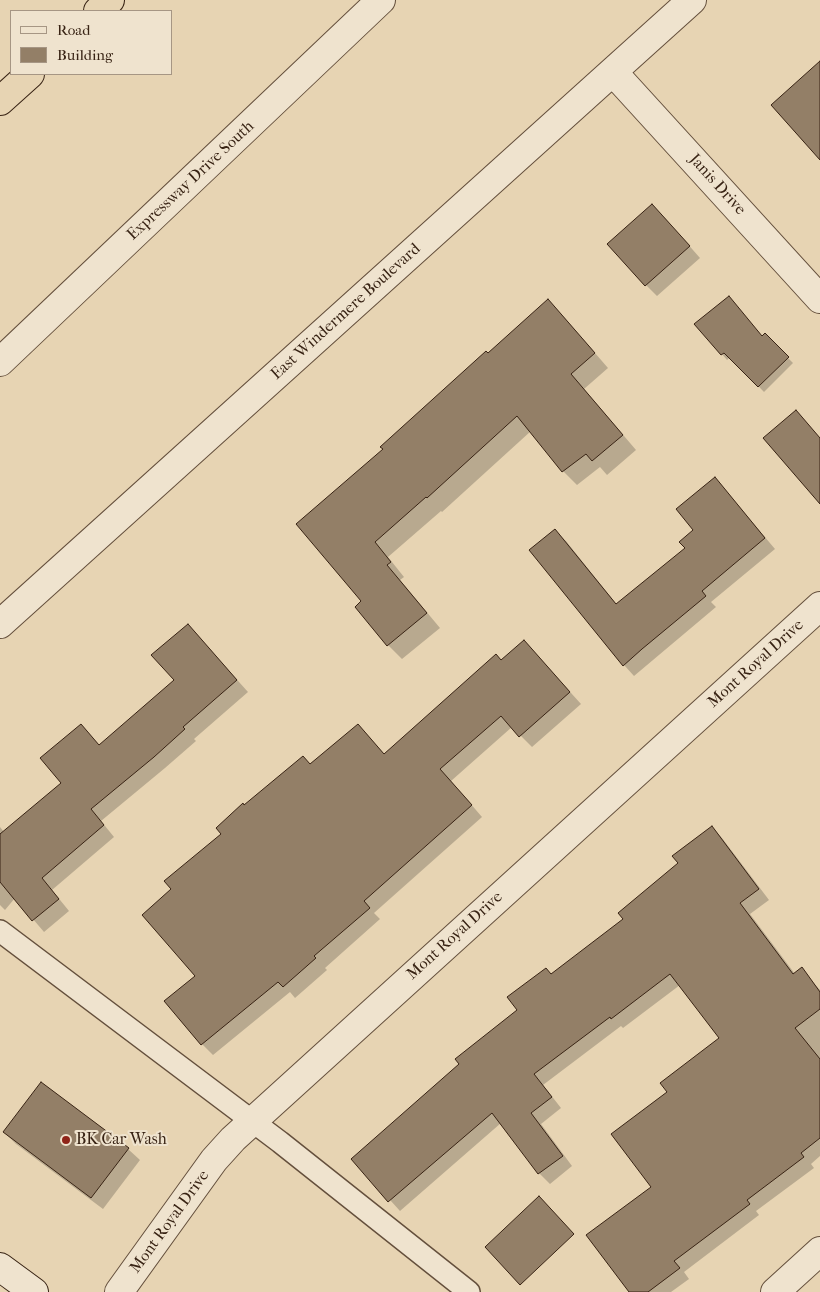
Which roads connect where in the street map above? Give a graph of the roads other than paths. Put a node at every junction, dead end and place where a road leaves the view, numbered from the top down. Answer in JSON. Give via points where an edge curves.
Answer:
{"nodes":[{"id":1,"x":110,"y":0,"type":"edge"},
{"id":2,"x":381,"y":0,"type":"edge"},
{"id":3,"x":692,"y":0,"type":"edge"},
{"id":4,"x":99,"y":10,"type":"edge"},
{"id":5,"x":613,"y":72,"type":"junction"},
{"id":6,"x":29,"y":75,"type":"edge"},
{"id":7,"x":0,"y":101,"type":"edge"},
{"id":8,"x":820,"y":299,"type":"edge"},
{"id":9,"x":0,"y":362,"type":"edge"},
{"id":10,"x":820,"y":606,"type":"edge"},
{"id":11,"x":0,"y":624,"type":"edge"},
{"id":12,"x":0,"y":931,"type":"edge"},
{"id":13,"x":252,"y":1120,"type":"junction"},
{"id":14,"x":820,"y":1251,"type":"edge"},
{"id":15,"x":0,"y":1267,"type":"edge"},
{"id":16,"x":34,"y":1292,"type":"edge"},
{"id":17,"x":119,"y":1292,"type":"edge"},
{"id":18,"x":469,"y":1292,"type":"edge"},
{"id":19,"x":775,"y":1292,"type":"edge"}],
"edges":[{"from":1,"to":4,"type":"highway"},
{"from":2,"to":9,"type":"street","name":"Expressway Drive South"},
{"from":3,"to":5,"type":"street","name":"East Windermere Boulevard"},
{"from":5,"to":8,"type":"street","name":"Janis Drive"},
{"from":5,"to":11,"type":"street","name":"East Windermere Boulevard"},
{"from":6,"to":7,"type":"highway"},
{"from":10,"to":13,"type":"street","name":"Mont Royal Drive"},
{"from":12,"to":13,"type":"lane"},
{"from":13,"to":17,"type":"street","name":"Mont Royal Drive","via":[[214,1160]]},
{"from":13,"to":18,"type":"lane"},
{"from":14,"to":19,"type":"street"},
{"from":15,"to":16,"type":"street"}]}
